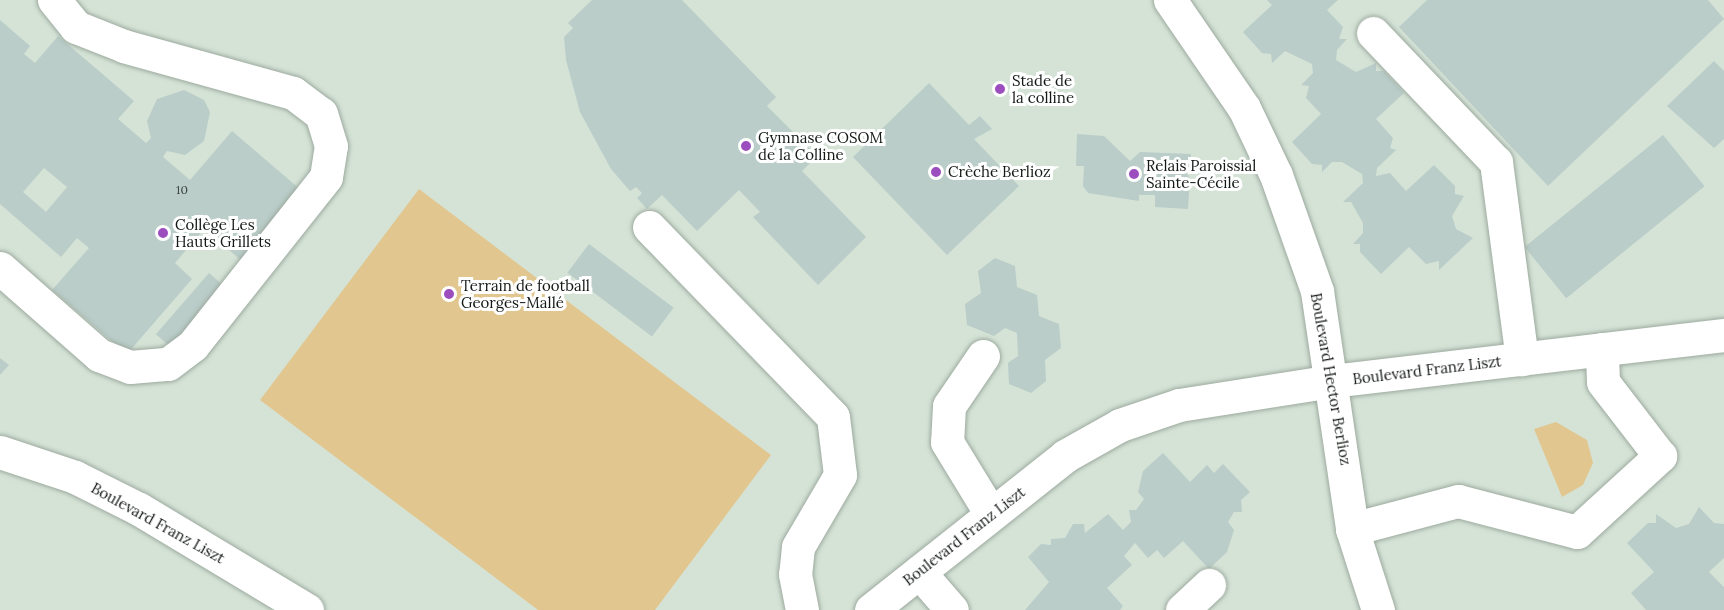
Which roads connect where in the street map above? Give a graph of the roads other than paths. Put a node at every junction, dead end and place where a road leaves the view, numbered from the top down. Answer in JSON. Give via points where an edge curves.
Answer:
{"nodes":[{"id":1,"x":54,"y":0,"type":"edge"},
{"id":2,"x":1170,"y":0,"type":"edge"},
{"id":3,"x":1373,"y":33,"type":"dead end"},
{"id":4,"x":649,"y":227,"type":"dead end"},
{"id":5,"x":0,"y":268,"type":"edge"},
{"id":6,"x":1724,"y":335,"type":"edge"},
{"id":7,"x":1602,"y":349,"type":"junction"},
{"id":8,"x":983,"y":356,"type":"dead end"},
{"id":9,"x":1522,"y":358,"type":"junction"},
{"id":10,"x":1332,"y":381,"type":"junction"},
{"id":11,"x":0,"y":452,"type":"edge"},
{"id":12,"x":991,"y":514,"type":"junction"},
{"id":13,"x":1352,"y":529,"type":"junction"},
{"id":14,"x":919,"y":572,"type":"junction"},
{"id":15,"x":1209,"y":585,"type":"dead end"},
{"id":16,"x":307,"y":610,"type":"edge"},
{"id":17,"x":802,"y":610,"type":"edge"},
{"id":18,"x":871,"y":610,"type":"edge"},
{"id":19,"x":952,"y":610,"type":"edge"},
{"id":20,"x":1182,"y":610,"type":"edge"},
{"id":21,"x":1378,"y":610,"type":"edge"}],
"edges":[{"from":1,"to":5,"type":"street","via":[[76,27],[124,46],[293,93],[321,114],[331,147],[326,177],[193,345],[168,364],[130,367],[99,355]]},
{"from":2,"to":10,"type":"street","name":"Boulevard Hector Berlioz","via":[[1244,108],[1276,175],[1317,291]]},
{"from":3,"to":9,"type":"street","via":[[1496,162]]},
{"from":4,"to":17,"type":"street","via":[[833,417],[840,475],[798,547],[795,574]]},
{"from":6,"to":7,"type":"street","name":"Boulevard Franz Liszt"},
{"from":7,"to":9,"type":"street","name":"Boulevard Franz Liszt"},
{"from":7,"to":13,"type":"street","via":[[1603,382],[1660,456],[1577,532],[1458,501]]},
{"from":8,"to":12,"type":"street","via":[[949,406],[947,442]]},
{"from":9,"to":10,"type":"street","name":"Boulevard Franz Liszt"},
{"from":10,"to":12,"type":"street","name":"Boulevard Franz Liszt","via":[[1179,405],[1120,425],[1065,456]]},
{"from":10,"to":13,"type":"street","name":"Boulevard Hector Berlioz"},
{"from":11,"to":16,"type":"street","name":"Boulevard Franz Liszt","via":[[75,477],[139,508]]},
{"from":12,"to":14,"type":"street","name":"Boulevard Franz Liszt"},
{"from":13,"to":21,"type":"street","name":"Boulevard Hector Berlioz"},
{"from":14,"to":18,"type":"street","name":"Boulevard Franz Liszt"},
{"from":14,"to":19,"type":"street"},
{"from":15,"to":20,"type":"street"}]}
